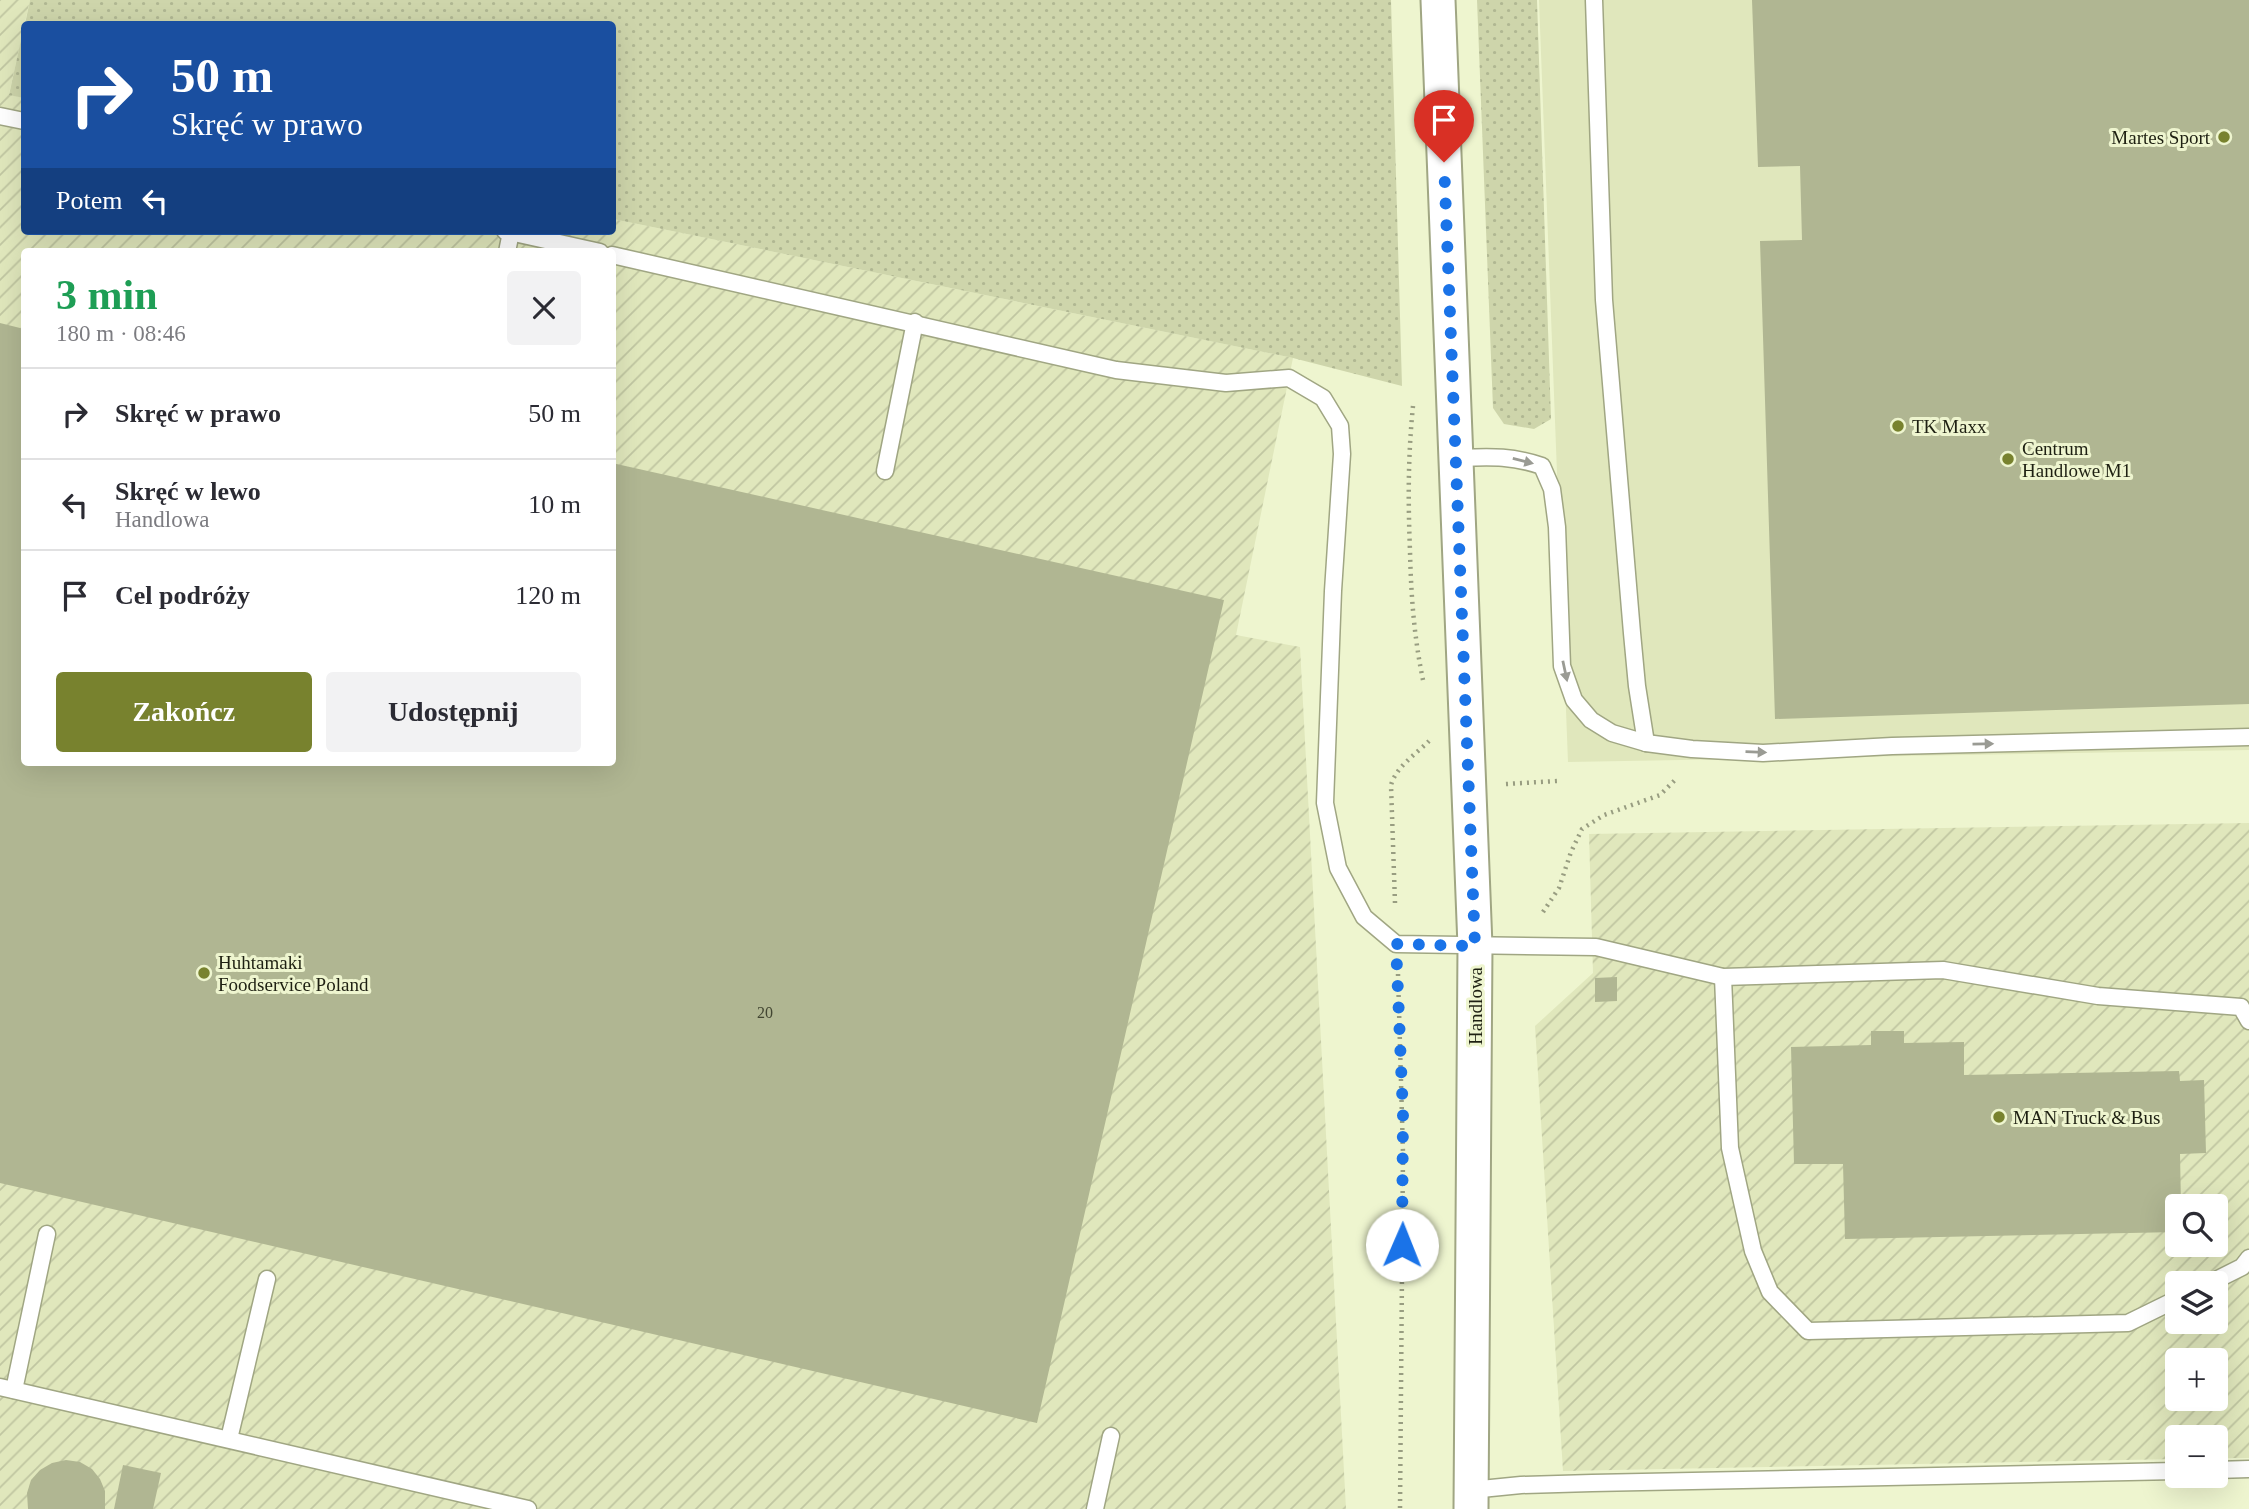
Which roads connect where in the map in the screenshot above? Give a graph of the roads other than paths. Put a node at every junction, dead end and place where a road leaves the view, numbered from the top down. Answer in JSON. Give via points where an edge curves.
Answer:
{"nodes":[{"id":1,"x":1438,"y":0,"type":"edge"},
{"id":2,"x":1594,"y":0,"type":"edge"},
{"id":3,"x":0,"y":116,"type":"edge"},
{"id":4,"x":21,"y":120,"type":"edge"},
{"id":5,"x":522,"y":235,"type":"edge"},
{"id":6,"x":582,"y":248,"type":"edge"},
{"id":7,"x":616,"y":256,"type":"edge"},
{"id":8,"x":915,"y":322,"type":"junction"},
{"id":9,"x":1455,"y":458,"type":"junction"},
{"id":10,"x":885,"y":471,"type":"dead end"},
{"id":11,"x":2249,"y":737,"type":"edge"},
{"id":12,"x":1646,"y":743,"type":"junction"},
{"id":13,"x":1475,"y":946,"type":"junction"},
{"id":14,"x":1723,"y":977,"type":"junction"},
{"id":15,"x":2249,"y":1021,"type":"edge"},
{"id":16,"x":47,"y":1234,"type":"dead end"},
{"id":17,"x":2249,"y":1258,"type":"edge"},
{"id":18,"x":2228,"y":1274,"type":"edge"},
{"id":19,"x":267,"y":1279,"type":"dead end"},
{"id":20,"x":2165,"y":1305,"type":"edge"},
{"id":21,"x":7,"y":1389,"type":"edge"},
{"id":22,"x":1111,"y":1436,"type":"dead end"},
{"id":23,"x":229,"y":1439,"type":"junction"},
{"id":24,"x":2249,"y":1469,"type":"edge"},
{"id":25,"x":2228,"y":1470,"type":"edge"},
{"id":26,"x":2165,"y":1471,"type":"edge"},
{"id":27,"x":1471,"y":1500,"type":"edge"},
{"id":28,"x":527,"y":1509,"type":"edge"},
{"id":29,"x":1095,"y":1509,"type":"edge"}],
"edges":[{"from":1,"to":9,"type":"street","name":"Handlowa"},
{"from":2,"to":12,"type":"lane","via":[[1604,300],[1632,634]]},
{"from":3,"to":4,"type":"lane"},
{"from":5,"to":6,"type":"lane"},
{"from":7,"to":8,"type":"lane"},
{"from":8,"to":10,"type":"lane"},
{"from":8,"to":13,"type":"lane","via":[[1116,370],[1226,383],[1289,378],[1323,398],[1340,426],[1342,454],[1325,803],[1338,868],[1364,917],[1396,944]]},
{"from":9,"to":12,"type":"lane","one_way":true,"via":[[1521,458],[1542,466],[1552,489],[1563,666],[1574,700],[1591,720],[1612,733]]},
{"from":9,"to":13,"type":"street","name":"Handlowa"},
{"from":12,"to":11,"type":"lane","one_way":true,"via":[[1763,753]]},
{"from":13,"to":14,"type":"lane","via":[[1596,947]]},
{"from":13,"to":27,"type":"street","name":"Handlowa"},
{"from":14,"to":15,"type":"lane","via":[[1943,970],[2098,996],[2241,1007]]},
{"from":14,"to":20,"type":"lane","via":[[1730,1149],[1753,1251],[1770,1292],[1808,1331],[2128,1323]]},
{"from":16,"to":21,"type":"lane"},
{"from":17,"to":18,"type":"lane"},
{"from":19,"to":23,"type":"lane"},
{"from":21,"to":23,"type":"lane"},
{"from":22,"to":29,"type":"lane"},
{"from":23,"to":28,"type":"lane"},
{"from":24,"to":25,"type":"lane"},
{"from":26,"to":27,"type":"lane","via":[[1521,1485]]}]}
